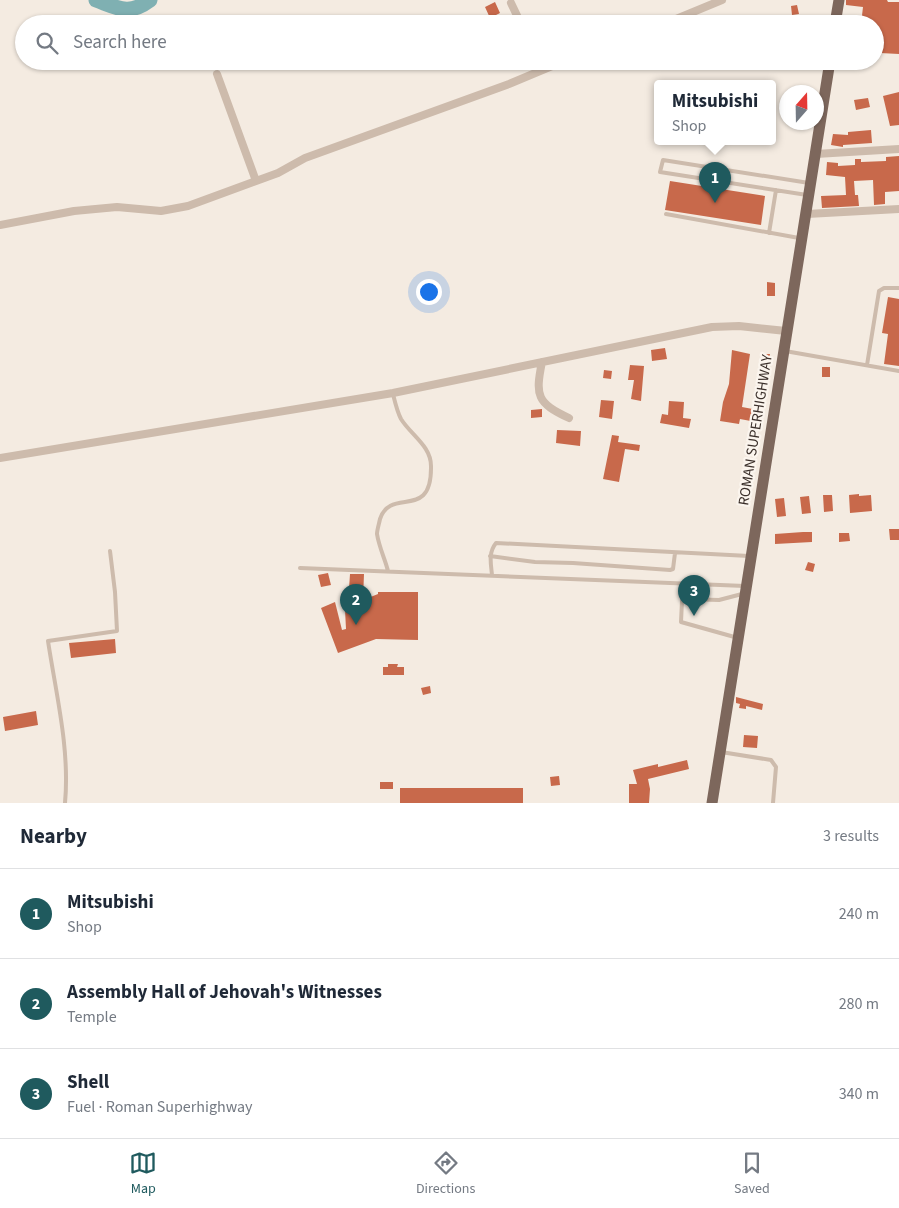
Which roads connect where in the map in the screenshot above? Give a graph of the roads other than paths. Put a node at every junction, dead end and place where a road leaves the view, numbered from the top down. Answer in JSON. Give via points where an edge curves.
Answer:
{"nodes":[{"id":1,"x":722,"y":0,"type":"edge"},
{"id":2,"x":839,"y":0,"type":"edge"},
{"id":3,"x":511,"y":3,"type":"dead end"},
{"id":4,"x":517,"y":15,"type":"edge"},
{"id":5,"x":686,"y":15,"type":"edge"},
{"id":6,"x":836,"y":15,"type":"edge"},
{"id":7,"x":533,"y":70,"type":"edge"},
{"id":8,"x":829,"y":70,"type":"edge"},
{"id":9,"x":218,"y":74,"type":"dead end"},
{"id":10,"x":899,"y":149,"type":"edge"},
{"id":11,"x":816,"y":154,"type":"junction"},
{"id":12,"x":718,"y":169,"type":"junction"},
{"id":13,"x":773,"y":178,"type":"junction"},
{"id":14,"x":716,"y":181,"type":"junction"},
{"id":15,"x":256,"y":182,"type":"junction"},
{"id":16,"x":774,"y":190,"type":"junction"},
{"id":17,"x":810,"y":190,"type":"junction"},
{"id":18,"x":899,"y":209,"type":"edge"},
{"id":19,"x":666,"y":214,"type":"dead end"},
{"id":20,"x":807,"y":214,"type":"junction"},
{"id":21,"x":0,"y":226,"type":"edge"},
{"id":22,"x":768,"y":232,"type":"junction"},
{"id":23,"x":802,"y":239,"type":"junction"},
{"id":24,"x":899,"y":288,"type":"edge"},
{"id":25,"x":786,"y":331,"type":"junction"},
{"id":26,"x":783,"y":351,"type":"junction"},
{"id":27,"x":542,"y":362,"type":"junction"},
{"id":28,"x":868,"y":365,"type":"junction"},
{"id":29,"x":899,"y":371,"type":"edge"},
{"id":30,"x":392,"y":393,"type":"junction"},
{"id":31,"x":569,"y":418,"type":"dead end"},
{"id":32,"x":0,"y":458,"type":"edge"},
{"id":33,"x":110,"y":552,"type":"dead end"},
{"id":34,"x":675,"y":553,"type":"junction"},
{"id":35,"x":490,"y":556,"type":"junction"},
{"id":36,"x":750,"y":556,"type":"junction"},
{"id":37,"x":300,"y":568,"type":"dead end"},
{"id":38,"x":388,"y":571,"type":"junction"},
{"id":39,"x":492,"y":575,"type":"junction"},
{"id":40,"x":745,"y":590,"type":"junction"},
{"id":41,"x":738,"y":638,"type":"junction"},
{"id":42,"x":720,"y":752,"type":"junction"},
{"id":43,"x":65,"y":803,"type":"edge"},
{"id":44,"x":712,"y":803,"type":"edge"},
{"id":45,"x":773,"y":803,"type":"edge"}],
"edges":[{"from":1,"to":5,"type":"street"},
{"from":2,"to":6,"type":"main road"},
{"from":3,"to":4,"type":"street"},
{"from":7,"to":15,"type":"street","via":[[509,84],[305,158]]},
{"from":8,"to":11,"type":"main road","name":"ROMAN SUPERHIGHWAY"},
{"from":9,"to":15,"type":"street"},
{"from":10,"to":11,"type":"street"},
{"from":11,"to":17,"type":"main road","name":"ROMAN SUPERHIGHWAY"},
{"from":12,"to":13,"type":"lane"},
{"from":12,"to":14,"type":"lane"},
{"from":12,"to":14,"type":"lane","via":[[663,160],[660,172]]},
{"from":13,"to":16,"type":"lane"},
{"from":13,"to":17,"type":"lane"},
{"from":14,"to":16,"type":"lane"},
{"from":15,"to":21,"type":"street","via":[[188,206],[161,211],[109,208]]},
{"from":16,"to":17,"type":"lane"},
{"from":16,"to":22,"type":"lane"},
{"from":17,"to":20,"type":"main road","name":"ROMAN SUPERHIGHWAY"},
{"from":18,"to":20,"type":"street"},
{"from":19,"to":22,"type":"lane"},
{"from":20,"to":23,"type":"main road","name":"ROMAN SUPERHIGHWAY"},
{"from":22,"to":23,"type":"lane"},
{"from":23,"to":25,"type":"main road","name":"ROMAN SUPERHIGHWAY"},
{"from":24,"to":28,"type":"lane","via":[[879,291]]},
{"from":25,"to":26,"type":"main road","name":"ROMAN SUPERHIGHWAY"},
{"from":25,"to":27,"type":"street","via":[[712,327]]},
{"from":26,"to":28,"type":"lane"},
{"from":26,"to":36,"type":"main road","name":"ROMAN SUPERHIGHWAY"},
{"from":27,"to":30,"type":"street"},
{"from":27,"to":31,"type":"street","via":[[539,394],[549,407]]},
{"from":28,"to":29,"type":"lane"},
{"from":30,"to":32,"type":"street"},
{"from":30,"to":38,"type":"lane","via":[[402,420],[428,452],[432,467],[425,494],[414,502],[394,503],[383,512],[377,533]]},
{"from":33,"to":43,"type":"lane","via":[[117,631],[48,641],[62,730]]},
{"from":34,"to":35,"type":"lane","via":[[496,543]]},
{"from":34,"to":35,"type":"lane","via":[[673,569],[670,570]]},
{"from":34,"to":36,"type":"lane"},
{"from":35,"to":39,"type":"lane"},
{"from":36,"to":40,"type":"main road","name":"ROMAN SUPERHIGHWAY"},
{"from":37,"to":38,"type":"lane"},
{"from":38,"to":39,"type":"lane"},
{"from":39,"to":40,"type":"lane"},
{"from":40,"to":41,"type":"main road","name":"ROMAN SUPERHIGHWAY"},
{"from":40,"to":41,"type":"lane","via":[[719,600],[682,601],[681,622]]},
{"from":41,"to":42,"type":"main road","name":"ROMAN SUPERHIGHWAY"},
{"from":42,"to":44,"type":"main road","name":"ROMAN SUPERHIGHWAY"},
{"from":42,"to":45,"type":"lane","via":[[771,760],[776,767]]}]}
